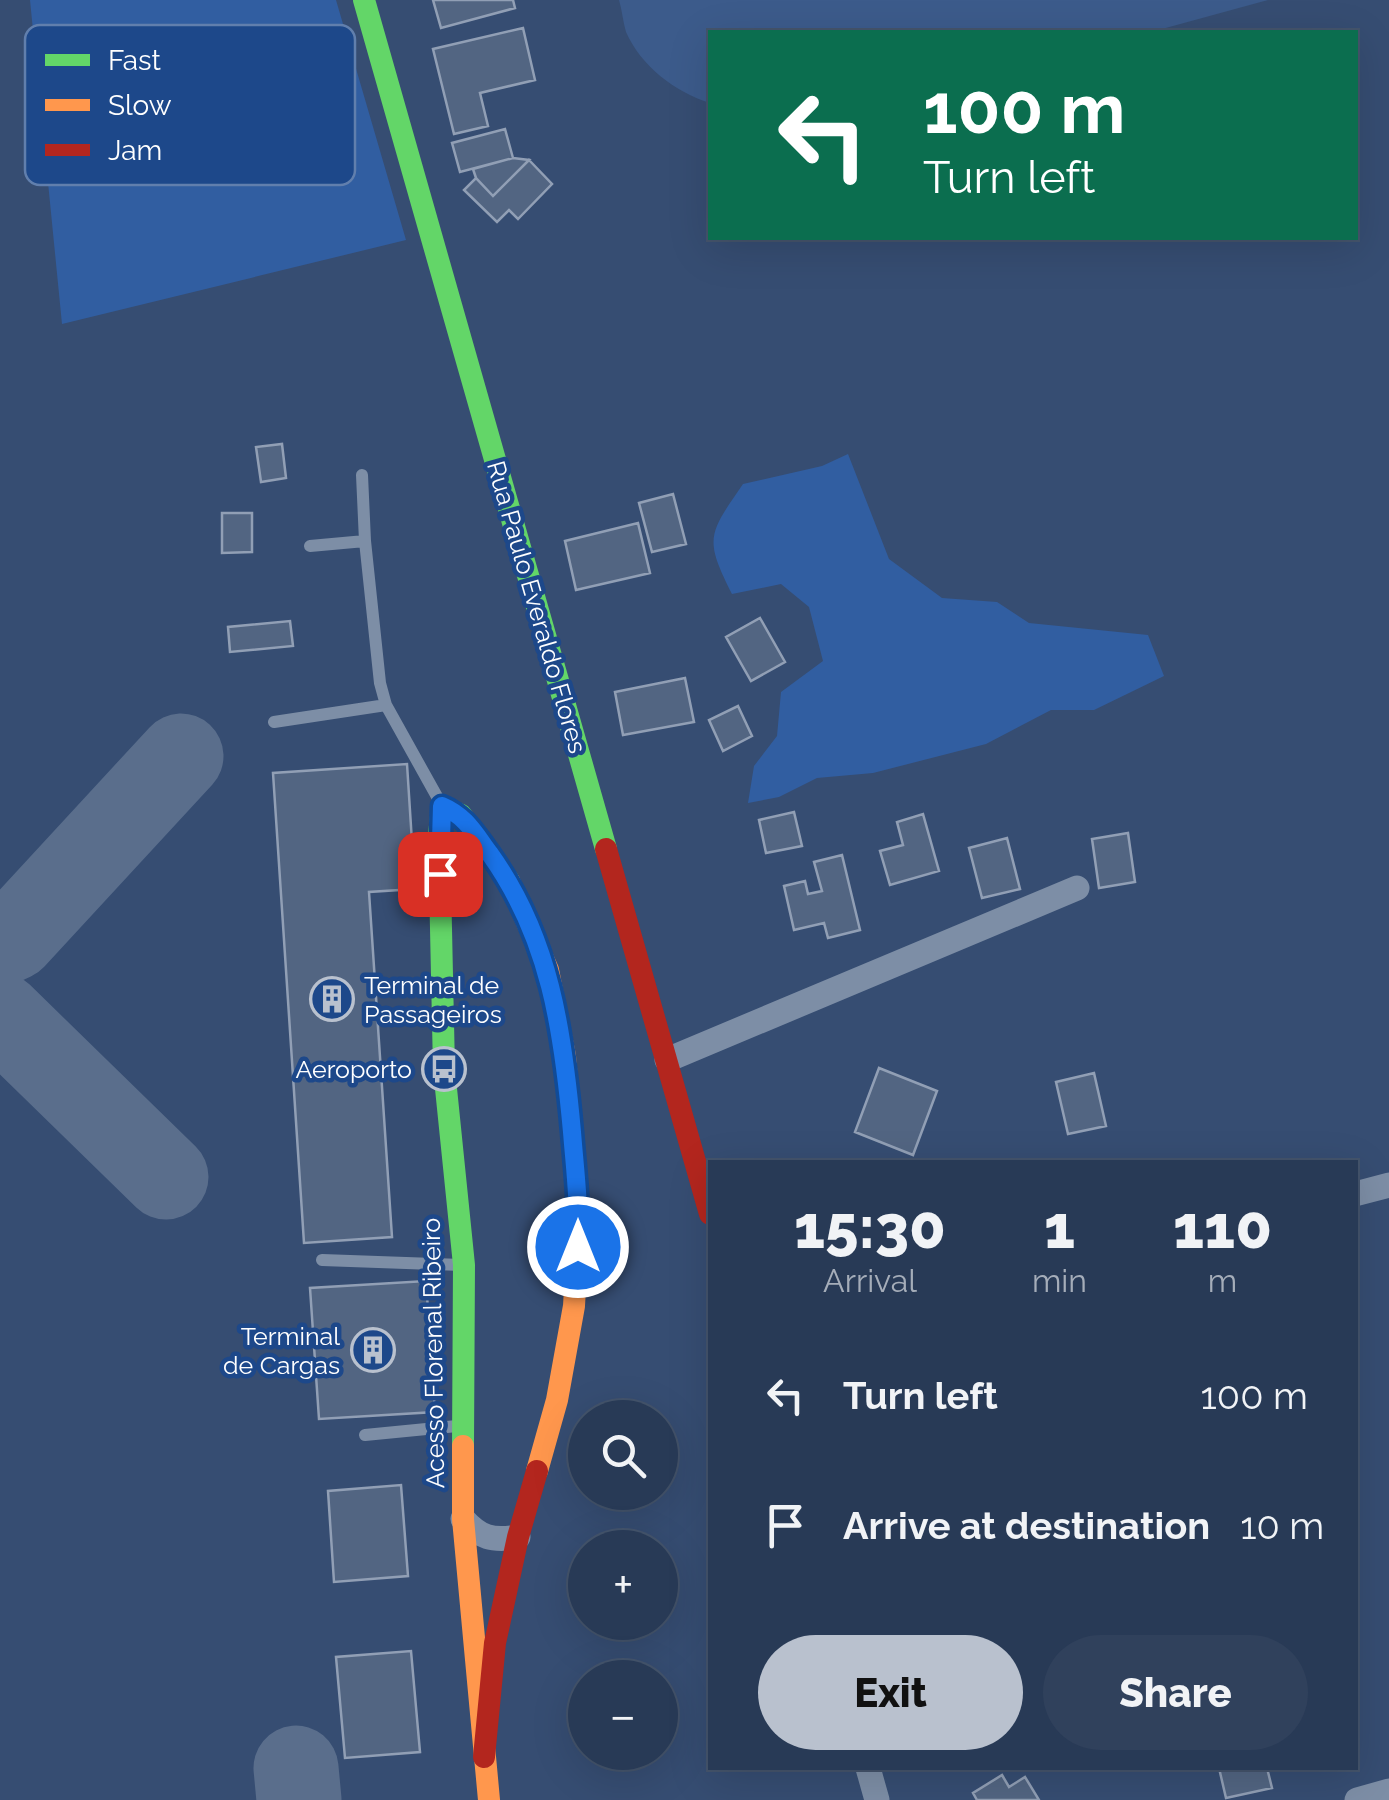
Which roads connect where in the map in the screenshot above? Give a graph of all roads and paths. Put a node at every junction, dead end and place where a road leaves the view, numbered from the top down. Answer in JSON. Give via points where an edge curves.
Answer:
{"nodes":[{"id":1,"x":364,"y":0,"type":"edge"},
{"id":2,"x":362,"y":475,"type":"dead end"},
{"id":3,"x":365,"y":541,"type":"junction"},
{"id":4,"x":310,"y":546,"type":"dead end"},
{"id":5,"x":386,"y":705,"type":"junction"},
{"id":6,"x":274,"y":722,"type":"dead end"},
{"id":7,"x":442,"y":806,"type":"junction"},
{"id":8,"x":1077,"y":888,"type":"dead end"},
{"id":9,"x":666,"y":1060,"type":"junction"},
{"id":10,"x":1389,"y":1185,"type":"edge"},
{"id":11,"x":1358,"y":1193,"type":"edge"},
{"id":12,"x":708,"y":1207,"type":"edge"},
{"id":13,"x":322,"y":1260,"type":"dead end"},
{"id":14,"x":464,"y":1265,"type":"junction"},
{"id":15,"x":465,"y":1426,"type":"junction"},
{"id":16,"x":365,"y":1435,"type":"dead end"},
{"id":17,"x":463,"y":1518,"type":"junction"},
{"id":18,"x":518,"y":1536,"type":"junction"},
{"id":19,"x":484,"y":1757,"type":"junction"},
{"id":20,"x":869,"y":1770,"type":"edge"},
{"id":21,"x":1389,"y":1792,"type":"edge"},
{"id":22,"x":489,"y":1800,"type":"edge"},
{"id":23,"x":877,"y":1800,"type":"edge"},
{"id":24,"x":1357,"y":1800,"type":"edge"}],
"edges":[{"from":1,"to":9,"type":"street","name":"Rua Paulo Everaldo Flores"},
{"from":2,"to":3,"type":"lane"},
{"from":3,"to":4,"type":"lane"},
{"from":3,"to":5,"type":"lane"},
{"from":5,"to":6,"type":"lane"},
{"from":5,"to":7,"type":"lane"},
{"from":7,"to":14,"type":"street","name":"Acesso Florenal Ribeiro","via":[[444,1070]]},
{"from":7,"to":18,"type":"street","name":"Acesso Florenal Ribeiro","via":[[461,814],[509,881],[548,970],[566,1056],[580,1218],[574,1306],[557,1400]]},
{"from":8,"to":9,"type":"street"},
{"from":9,"to":12,"type":"street","name":"Rua Paulo Everaldo Flores"},
{"from":10,"to":11,"type":"street"},
{"from":13,"to":14,"type":"lane"},
{"from":14,"to":15,"type":"street","name":"Acesso Florenal Ribeiro"},
{"from":15,"to":16,"type":"lane"},
{"from":15,"to":17,"type":"street","name":"Acesso Florenal Ribeiro"},
{"from":17,"to":18,"type":"street","via":[[478,1536]]},
{"from":17,"to":19,"type":"street","name":"Acesso Florenal Ribeiro"},
{"from":18,"to":19,"type":"street","name":"Acesso Florenal Ribeiro","via":[[495,1644]]},
{"from":19,"to":22,"type":"street","name":"Acesso Florenal Ribeiro"},
{"from":20,"to":23,"type":"street"},
{"from":21,"to":24,"type":"street"}]}
